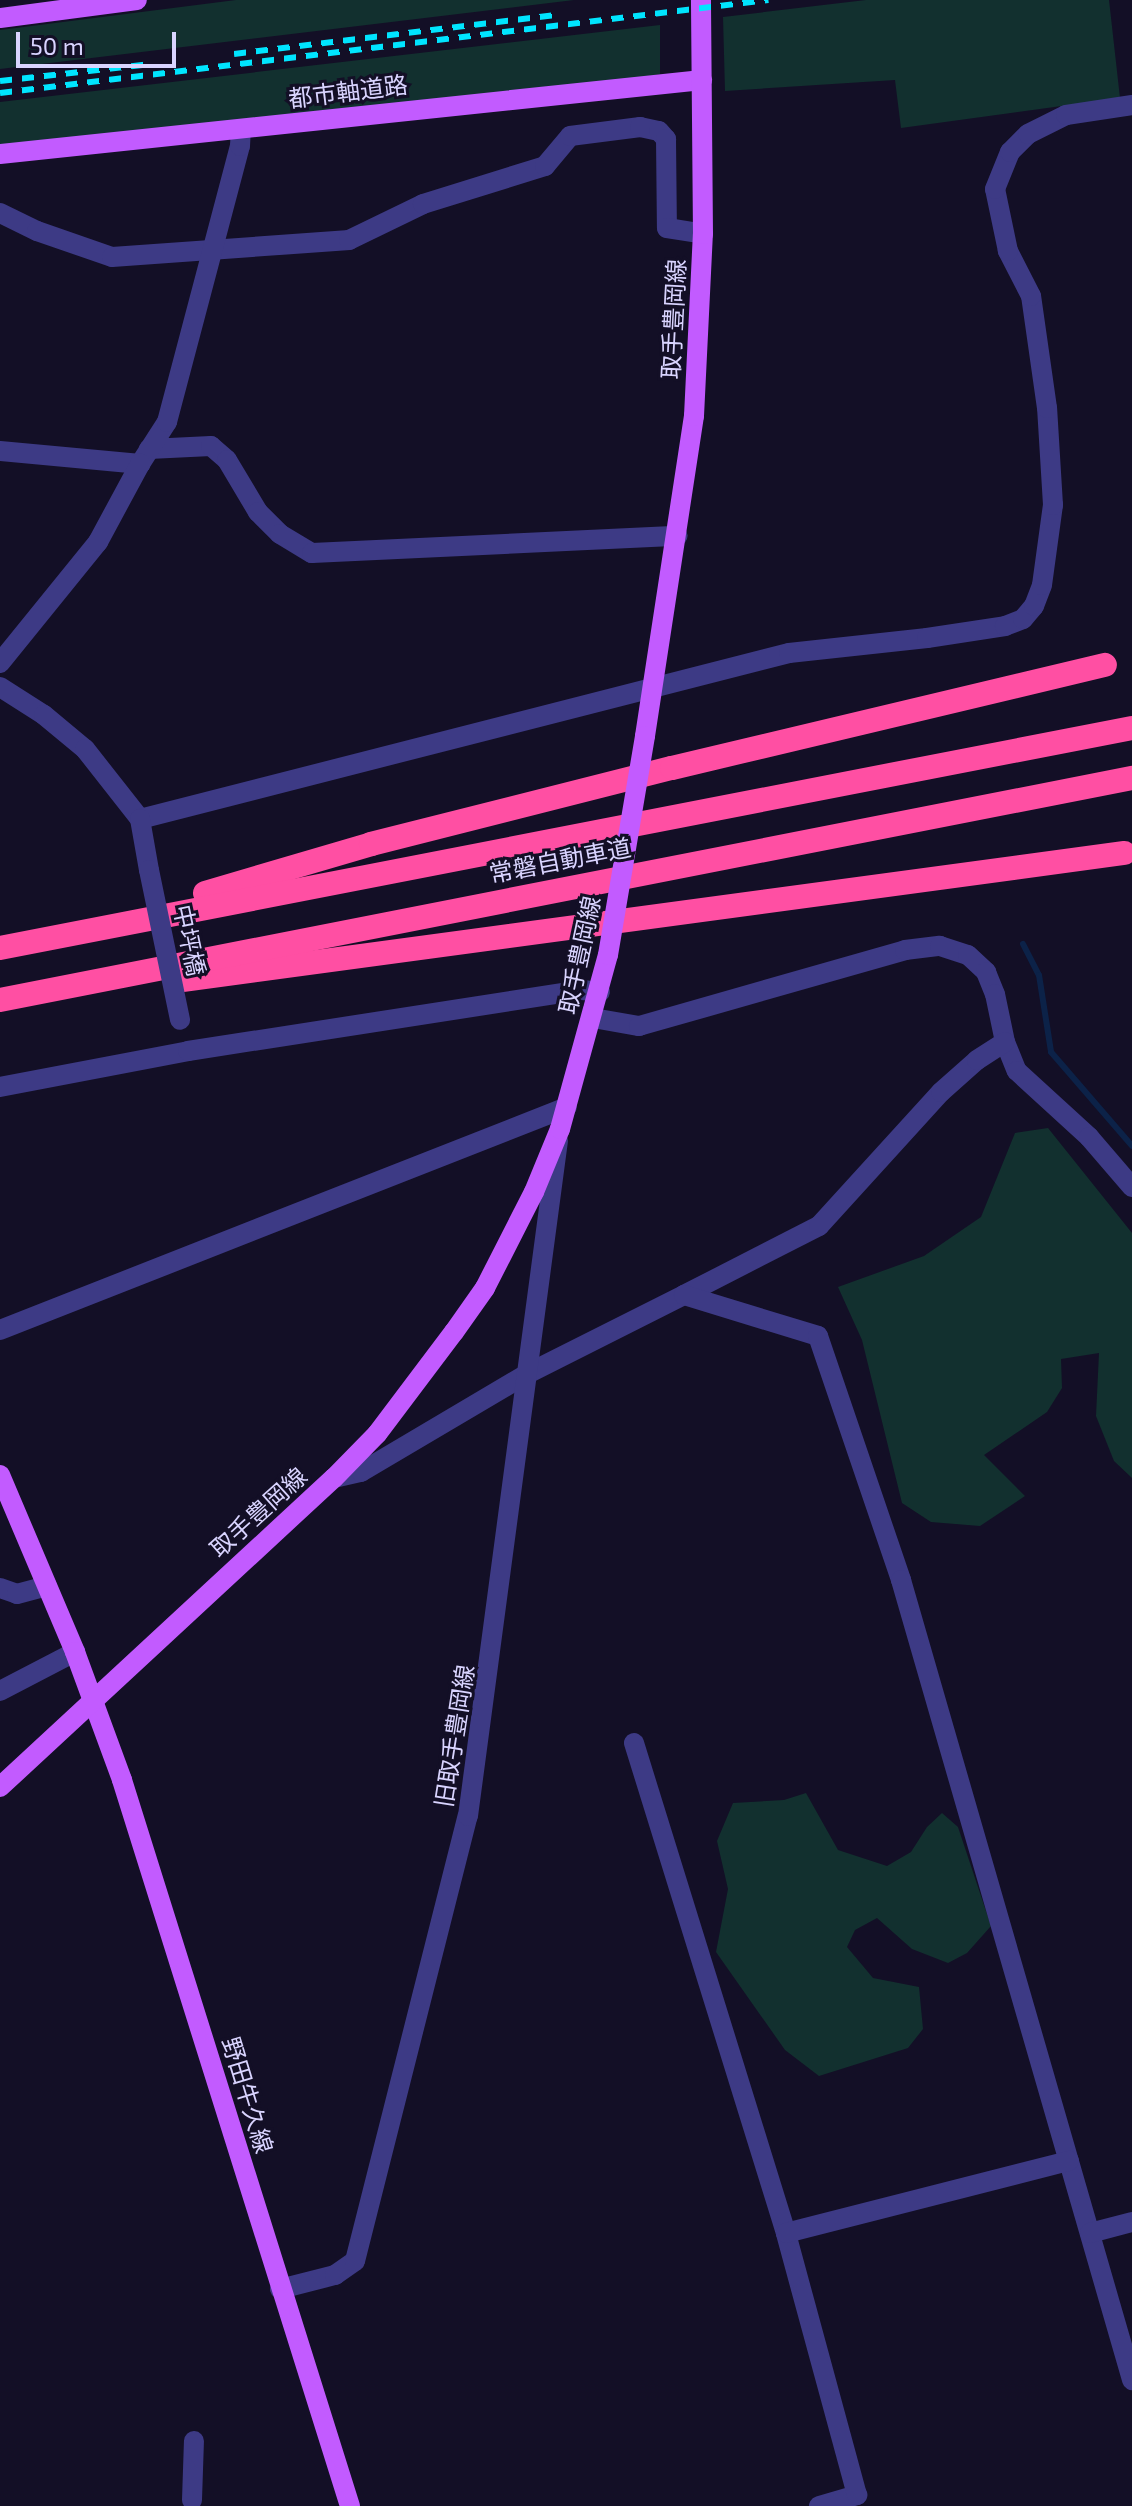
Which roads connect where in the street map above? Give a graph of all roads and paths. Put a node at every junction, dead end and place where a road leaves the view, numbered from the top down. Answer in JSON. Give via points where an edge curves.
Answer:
{"nodes":[{"id":1,"x":137,"y":0,"type":"edge"},
{"id":2,"x":701,"y":0,"type":"edge"},
{"id":3,"x":0,"y":18,"type":"edge"},
{"id":4,"x":702,"y":80,"type":"junction"},
{"id":5,"x":1132,"y":105,"type":"edge"},
{"id":6,"x":241,"y":129,"type":"junction"},
{"id":7,"x":0,"y":154,"type":"edge"},
{"id":8,"x":0,"y":213,"type":"edge"},
{"id":9,"x":703,"y":234,"type":"junction"},
{"id":10,"x":211,"y":251,"type":"junction"},
{"id":11,"x":0,"y":451,"type":"edge"},
{"id":12,"x":145,"y":456,"type":"junction"},
{"id":13,"x":678,"y":536,"type":"junction"},
{"id":14,"x":0,"y":663,"type":"edge"},
{"id":15,"x":1105,"y":665,"type":"dead end"},
{"id":16,"x":0,"y":687,"type":"edge"},
{"id":17,"x":652,"y":690,"type":"junction"},
{"id":18,"x":1132,"y":728,"type":"edge"},
{"id":19,"x":1132,"y":778,"type":"edge"},
{"id":20,"x":140,"y":819,"type":"junction"},
{"id":21,"x":1124,"y":853,"type":"dead end"},
{"id":22,"x":64,"y":934,"type":"junction"},
{"id":23,"x":0,"y":948,"type":"edge"},
{"id":24,"x":600,"y":992,"type":"junction"},
{"id":25,"x":0,"y":1002,"type":"edge"},
{"id":26,"x":593,"y":1018,"type":"junction"},
{"id":27,"x":1005,"y":1042,"type":"junction"},
{"id":28,"x":188,"y":1051,"type":"junction"},
{"id":29,"x":0,"y":1087,"type":"edge"},
{"id":30,"x":567,"y":1107,"type":"junction"},
{"id":31,"x":560,"y":1129,"type":"junction"},
{"id":32,"x":1132,"y":1187,"type":"edge"},
{"id":33,"x":684,"y":1295,"type":"junction"},
{"id":34,"x":0,"y":1330,"type":"edge"},
{"id":35,"x":527,"y":1374,"type":"junction"},
{"id":36,"x":0,"y":1475,"type":"edge"},
{"id":37,"x":334,"y":1478,"type":"junction"},
{"id":38,"x":47,"y":1586,"type":"junction"},
{"id":39,"x":0,"y":1588,"type":"edge"},
{"id":40,"x":75,"y":1652,"type":"junction"},
{"id":41,"x":0,"y":1691,"type":"edge"},
{"id":42,"x":93,"y":1700,"type":"junction"},
{"id":43,"x":634,"y":1743,"type":"dead end"},
{"id":44,"x":0,"y":1787,"type":"edge"},
{"id":45,"x":1069,"y":2161,"type":"junction"},
{"id":46,"x":1132,"y":2222,"type":"edge"},
{"id":47,"x":786,"y":2233,"type":"junction"},
{"id":48,"x":1090,"y":2233,"type":"junction"},
{"id":49,"x":280,"y":2289,"type":"junction"},
{"id":50,"x":1132,"y":2380,"type":"edge"},
{"id":51,"x":194,"y":2441,"type":"dead end"},
{"id":52,"x":192,"y":2500,"type":"dead end"},
{"id":53,"x":859,"y":2501,"type":"edge"},
{"id":54,"x":350,"y":2506,"type":"edge"},
{"id":55,"x":819,"y":2506,"type":"edge"}],
"edges":[{"from":1,"to":3,"type":"main road"},
{"from":2,"to":4,"type":"main road","name":"取手豊岡線"},
{"from":4,"to":6,"type":"main road","name":"都市軸道路"},
{"from":4,"to":9,"type":"main road","name":"取手豊岡線"},
{"from":5,"to":17,"type":"street","via":[[1066,115],[1028,134],[1010,152],[995,189],[1008,251],[1031,296],[1047,408],[1053,505],[1034,606],[1023,619],[1005,626],[789,653]]},
{"from":6,"to":7,"type":"main road","name":"都市軸道路"},
{"from":6,"to":10,"type":"street"},
{"from":8,"to":10,"type":"street","via":[[112,257]]},
{"from":9,"to":10,"type":"street","via":[[667,228],[666,139],[659,131],[640,127],[570,136],[545,166],[423,204],[349,240]]},
{"from":9,"to":13,"type":"main road","name":"取手豊岡線","via":[[694,416]]},
{"from":10,"to":12,"type":"street","via":[[167,422]]},
{"from":11,"to":12,"type":"street"},
{"from":12,"to":13,"type":"street","via":[[211,446],[227,460],[258,512],[280,534],[312,553]]},
{"from":12,"to":14,"type":"street","via":[[98,542]]},
{"from":13,"to":17,"type":"main road","name":"取手豊岡線"},
{"from":15,"to":22,"type":"highway","via":[[371,844]]},
{"from":16,"to":20,"type":"street","via":[[85,749]]},
{"from":17,"to":20,"type":"street"},
{"from":17,"to":24,"type":"main road","name":"取手豊岡線","bridge":true},
{"from":18,"to":22,"type":"highway","name":"常磐自動車道"},
{"from":19,"to":25,"type":"highway","name":"常磐自動車道"},
{"from":20,"to":28,"type":"street","name":"中坪橋","bridge":true},
{"from":21,"to":25,"type":"highway"},
{"from":22,"to":23,"type":"highway","name":"常磐自動車道"},
{"from":24,"to":26,"type":"main road","name":"取手豊岡線"},
{"from":24,"to":28,"type":"street","via":[[582,990]]},
{"from":26,"to":27,"type":"street","via":[[639,1026],[905,950],[940,946],[968,955],[986,972]]},
{"from":26,"to":30,"type":"main road","name":"取手豊岡線"},
{"from":27,"to":32,"type":"street","via":[[1017,1071],[1089,1137]]},
{"from":27,"to":33,"type":"street","via":[[941,1092],[819,1226]]},
{"from":28,"to":29,"type":"street"},
{"from":30,"to":31,"type":"main road","name":"取手豊岡線"},
{"from":30,"to":34,"type":"street"},
{"from":31,"to":35,"type":"street","name":"旧取手豊岡線"},
{"from":31,"to":37,"type":"main road","name":"取手豊岡線","via":[[485,1288],[377,1434]]},
{"from":33,"to":35,"type":"street"},
{"from":33,"to":45,"type":"street","via":[[818,1336],[901,1580]]},
{"from":35,"to":37,"type":"street","via":[[403,1450],[361,1472]]},
{"from":35,"to":49,"type":"street","name":"旧取手豊岡線","via":[[468,1816],[355,2261],[335,2275]]},
{"from":36,"to":38,"type":"main road","name":"野田牛久線"},
{"from":37,"to":42,"type":"main road","name":"取手豊岡線"},
{"from":38,"to":39,"type":"street","via":[[17,1594]]},
{"from":38,"to":40,"type":"main road","name":"野田牛久線"},
{"from":40,"to":41,"type":"street"},
{"from":40,"to":42,"type":"main road","name":"野田牛久線"},
{"from":42,"to":44,"type":"main road"},
{"from":42,"to":49,"type":"main road","name":"野田牛久線","via":[[170,1926]]},
{"from":43,"to":47,"type":"street"},
{"from":45,"to":47,"type":"street"},
{"from":45,"to":48,"type":"street"},
{"from":46,"to":48,"type":"street"},
{"from":47,"to":53,"type":"street"},
{"from":48,"to":50,"type":"street"},
{"from":49,"to":54,"type":"main road","name":"野田牛久線"},
{"from":51,"to":52,"type":"street"},
{"from":53,"to":55,"type":"street"}]}
